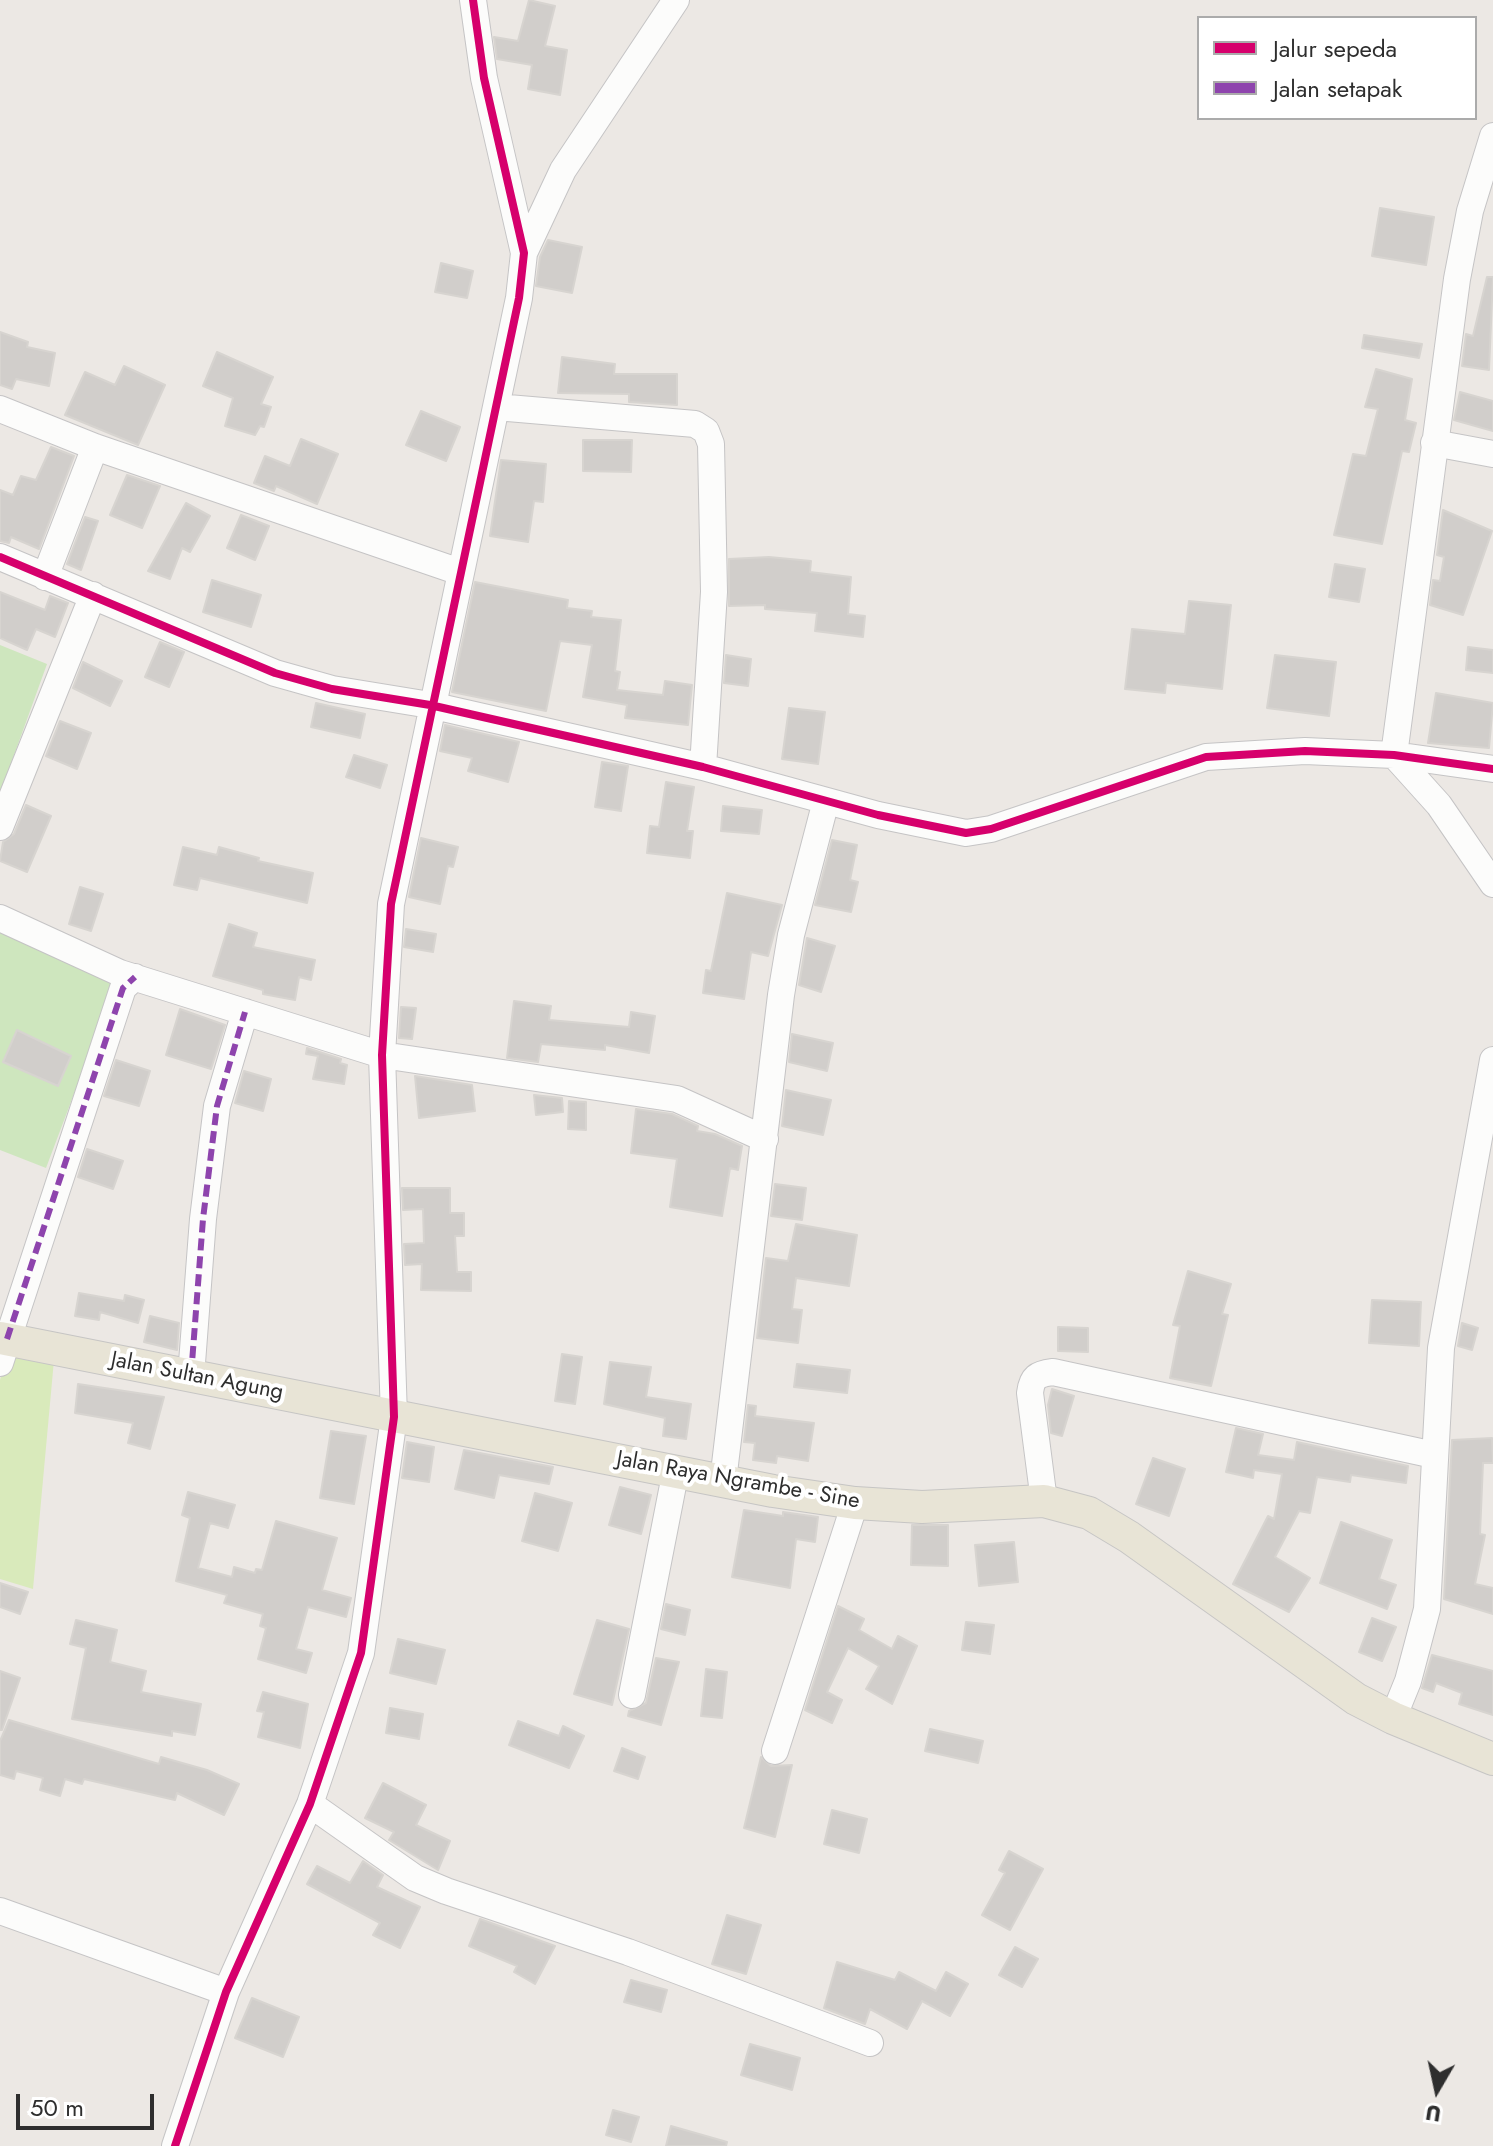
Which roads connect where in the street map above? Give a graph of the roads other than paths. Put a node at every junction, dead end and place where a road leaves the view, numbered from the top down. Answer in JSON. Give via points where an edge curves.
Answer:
{"nodes":[{"id":1,"x":473,"y":0,"type":"edge"},
{"id":2,"x":676,"y":0,"type":"edge"},
{"id":3,"x":1493,"y":136,"type":"edge"},
{"id":4,"x":524,"y":253,"type":"junction"},
{"id":5,"x":496,"y":407,"type":"junction"},
{"id":6,"x":0,"y":409,"type":"edge"},
{"id":7,"x":1434,"y":443,"type":"junction"},
{"id":8,"x":95,"y":447,"type":"junction"},
{"id":9,"x":1493,"y":454,"type":"edge"},
{"id":10,"x":0,"y":557,"type":"edge"},
{"id":11,"x":460,"y":572,"type":"junction"},
{"id":12,"x":45,"y":577,"type":"junction"},
{"id":13,"x":93,"y":595,"type":"junction"},
{"id":14,"x":430,"y":705,"type":"junction"},
{"id":15,"x":1394,"y":755,"type":"junction"},
{"id":16,"x":703,"y":767,"type":"junction"},
{"id":17,"x":1493,"y":769,"type":"edge"},
{"id":18,"x":826,"y":801,"type":"junction"},
{"id":19,"x":0,"y":827,"type":"edge"},
{"id":20,"x":1493,"y":884,"type":"edge"},
{"id":21,"x":0,"y":918,"type":"edge"},
{"id":22,"x":135,"y":977,"type":"junction"},
{"id":23,"x":245,"y":1012,"type":"junction"},
{"id":24,"x":382,"y":1055,"type":"junction"},
{"id":25,"x":1493,"y":1060,"type":"edge"},
{"id":26,"x":765,"y":1139,"type":"junction"},
{"id":27,"x":2,"y":1347,"type":"edge"},
{"id":28,"x":191,"y":1376,"type":"junction"},
{"id":29,"x":394,"y":1417,"type":"junction"},
{"id":30,"x":1434,"y":1455,"type":"junction"},
{"id":31,"x":676,"y":1470,"type":"junction"},
{"id":32,"x":723,"y":1481,"type":"junction"},
{"id":33,"x":1044,"y":1501,"type":"junction"},
{"id":34,"x":855,"y":1503,"type":"junction"},
{"id":35,"x":632,"y":1695,"type":"dead end"},
{"id":36,"x":1393,"y":1718,"type":"junction"},
{"id":37,"x":775,"y":1751,"type":"dead end"},
{"id":38,"x":1493,"y":1759,"type":"edge"},
{"id":39,"x":310,"y":1804,"type":"junction"},
{"id":40,"x":0,"y":1911,"type":"edge"},
{"id":41,"x":226,"y":1992,"type":"junction"},
{"id":42,"x":870,"y":2043,"type":"dead end"},
{"id":43,"x":175,"y":2146,"type":"edge"}],
"edges":[{"from":1,"to":4,"type":"street","via":[[484,78]]},
{"from":2,"to":4,"type":"street","via":[[563,170]]},
{"from":3,"to":7,"type":"street","via":[[1470,211]]},
{"from":4,"to":5,"type":"street"},
{"from":5,"to":11,"type":"street"},
{"from":5,"to":16,"type":"street","via":[[695,424],[706,431],[711,444],[714,592]]},
{"from":6,"to":8,"type":"street"},
{"from":7,"to":9,"type":"street"},
{"from":7,"to":15,"type":"street"},
{"from":8,"to":11,"type":"street"},
{"from":8,"to":12,"type":"street"},
{"from":10,"to":12,"type":"street"},
{"from":11,"to":14,"type":"street"},
{"from":12,"to":13,"type":"street"},
{"from":13,"to":14,"type":"street","via":[[275,673],[332,689]]},
{"from":13,"to":19,"type":"street"},
{"from":14,"to":16,"type":"street"},
{"from":14,"to":24,"type":"street","via":[[391,904]]},
{"from":15,"to":17,"type":"street"},
{"from":15,"to":18,"type":"street","via":[[1305,751],[1206,757],[966,833]]},
{"from":15,"to":20,"type":"street","via":[[1439,805]]},
{"from":16,"to":18,"type":"street"},
{"from":18,"to":26,"type":"street","via":[[791,935]]},
{"from":21,"to":22,"type":"street"},
{"from":22,"to":23,"type":"street"},
{"from":22,"to":27,"type":"street","via":[[123,988]]},
{"from":23,"to":24,"type":"street"},
{"from":23,"to":28,"type":"street","via":[[217,1106]]},
{"from":24,"to":26,"type":"street","via":[[677,1099]]},
{"from":24,"to":29,"type":"street"},
{"from":25,"to":30,"type":"street","via":[[1441,1348]]},
{"from":26,"to":32,"type":"street"},
{"from":27,"to":28,"type":"main road","name":"Jalan Sultan Agung"},
{"from":28,"to":29,"type":"main road","name":"Jalan Sultan Agung"},
{"from":29,"to":31,"type":"main road","name":"Jalan Raya Ngrambe - Sine"},
{"from":29,"to":39,"type":"street","via":[[361,1653]]},
{"from":30,"to":33,"type":"street","via":[[1053,1372],[1039,1374],[1030,1393]]},
{"from":30,"to":36,"type":"street","via":[[1427,1609]]},
{"from":31,"to":32,"type":"main road","name":"Jalan Raya Ngrambe - Sine"},
{"from":31,"to":35,"type":"street"},
{"from":32,"to":34,"type":"main road","name":"Jalan Raya Ngrambe - Sine"},
{"from":33,"to":34,"type":"main road","name":"Jalan Raya Ngrambe - Sine","via":[[922,1507]]},
{"from":33,"to":36,"type":"main road","name":"Jalan Raya Ngrambe - Sine","via":[[1089,1513],[1129,1537],[1356,1699]]},
{"from":34,"to":37,"type":"street"},
{"from":36,"to":38,"type":"main road","name":"Jalan Raya Ngrambe - Sine"},
{"from":39,"to":41,"type":"street"},
{"from":39,"to":42,"type":"street","via":[[415,1878]]},
{"from":40,"to":41,"type":"street"},
{"from":41,"to":43,"type":"street"}]}
